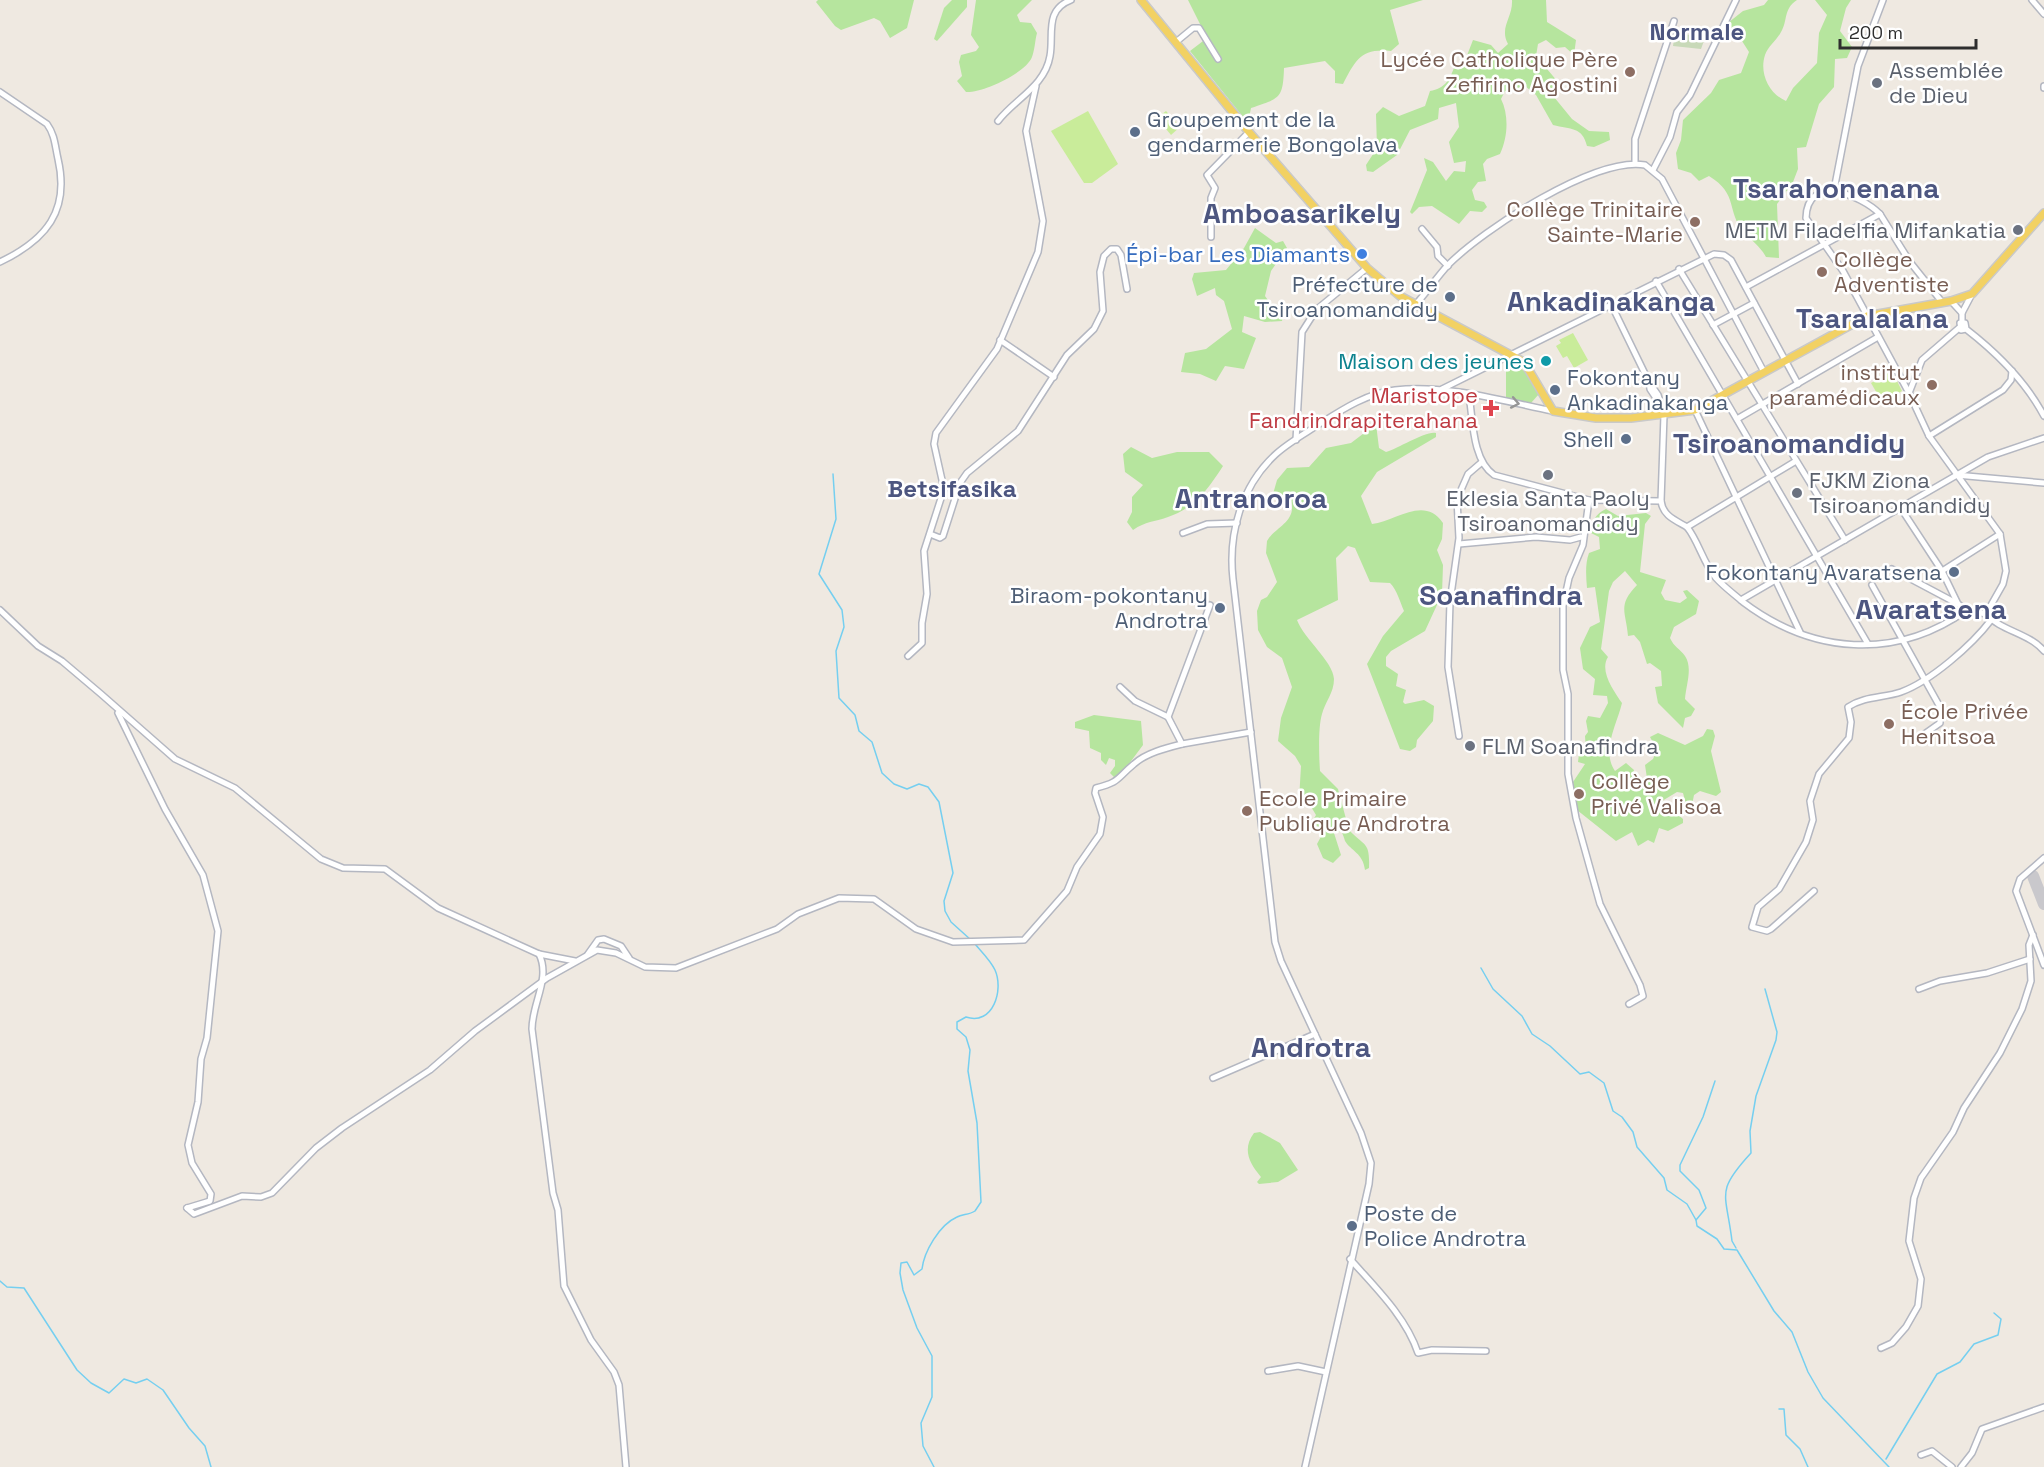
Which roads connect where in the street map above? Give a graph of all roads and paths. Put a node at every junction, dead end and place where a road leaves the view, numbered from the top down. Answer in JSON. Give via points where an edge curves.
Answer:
{"nodes":[{"id":1,"x":1071,"y":0,"type":"edge"},
{"id":2,"x":1141,"y":0,"type":"edge"},
{"id":3,"x":1736,"y":0,"type":"edge"},
{"id":4,"x":1883,"y":0,"type":"edge"},
{"id":5,"x":2032,"y":0,"type":"edge"},
{"id":6,"x":2044,"y":14,"type":"edge"},
{"id":7,"x":1674,"y":21,"type":"dead end"},
{"id":8,"x":1176,"y":42,"type":"junction"},
{"id":9,"x":1218,"y":59,"type":"dead end"},
{"id":10,"x":1036,"y":86,"type":"junction"},
{"id":11,"x":0,"y":92,"type":"edge"},
{"id":12,"x":998,"y":121,"type":"dead end"},
{"id":13,"x":1249,"y":132,"type":"junction"},
{"id":14,"x":1635,"y":163,"type":"junction"},
{"id":15,"x":1653,"y":170,"type":"junction"},
{"id":16,"x":1834,"y":190,"type":"junction"},
{"id":17,"x":2044,"y":213,"type":"edge"},
{"id":18,"x":1880,"y":214,"type":"junction"},
{"id":19,"x":1422,"y":229,"type":"dead end"},
{"id":20,"x":1210,"y":237,"type":"dead end"},
{"id":21,"x":1826,"y":244,"type":"junction"},
{"id":22,"x":1703,"y":257,"type":"junction"},
{"id":23,"x":0,"y":262,"type":"edge"},
{"id":24,"x":1448,"y":266,"type":"junction"},
{"id":25,"x":1367,"y":268,"type":"junction"},
{"id":26,"x":1679,"y":269,"type":"junction"},
{"id":27,"x":1656,"y":281,"type":"junction"},
{"id":28,"x":1746,"y":287,"type":"junction"},
{"id":29,"x":1127,"y":290,"type":"dead end"},
{"id":30,"x":1972,"y":294,"type":"junction"},
{"id":31,"x":1951,"y":301,"type":"junction"},
{"id":32,"x":1942,"y":302,"type":"junction"},
{"id":33,"x":1754,"y":303,"type":"junction"},
{"id":34,"x":1416,"y":304,"type":"junction"},
{"id":35,"x":1611,"y":304,"type":"junction"},
{"id":36,"x":1962,"y":313,"type":"junction"},
{"id":37,"x":1733,"y":314,"type":"junction"},
{"id":38,"x":1867,"y":316,"type":"junction"},
{"id":39,"x":1713,"y":325,"type":"junction"},
{"id":40,"x":1962,"y":326,"type":"junction"},
{"id":41,"x":1878,"y":337,"type":"junction"},
{"id":42,"x":1000,"y":340,"type":"junction"},
{"id":43,"x":1511,"y":354,"type":"junction"},
{"id":44,"x":1785,"y":361,"type":"junction"},
{"id":45,"x":2012,"y":371,"type":"junction"},
{"id":46,"x":1764,"y":372,"type":"junction"},
{"id":47,"x":1054,"y":377,"type":"junction"},
{"id":48,"x":1748,"y":381,"type":"junction"},
{"id":49,"x":1798,"y":384,"type":"junction"},
{"id":50,"x":1441,"y":390,"type":"junction"},
{"id":51,"x":1909,"y":393,"type":"junction"},
{"id":52,"x":1468,"y":395,"type":"junction"},
{"id":53,"x":1544,"y":395,"type":"junction"},
{"id":54,"x":1723,"y":395,"type":"junction"},
{"id":55,"x":1762,"y":405,"type":"junction"},
{"id":56,"x":1533,"y":407,"type":"junction"},
{"id":57,"x":1695,"y":410,"type":"junction"},
{"id":58,"x":1553,"y":411,"type":"junction"},
{"id":59,"x":1664,"y":415,"type":"junction"},
{"id":60,"x":2044,"y":416,"type":"edge"},
{"id":61,"x":1737,"y":419,"type":"junction"},
{"id":62,"x":1929,"y":436,"type":"junction"},
{"id":63,"x":2044,"y":438,"type":"edge"},
{"id":64,"x":1296,"y":440,"type":"junction"},
{"id":65,"x":1796,"y":461,"type":"junction"},
{"id":66,"x":1482,"y":462,"type":"junction"},
{"id":67,"x":1955,"y":475,"type":"junction"},
{"id":68,"x":1770,"y":477,"type":"junction"},
{"id":69,"x":2044,"y":482,"type":"edge"},
{"id":70,"x":1736,"y":497,"type":"junction"},
{"id":71,"x":1589,"y":500,"type":"junction"},
{"id":72,"x":1661,"y":501,"type":"junction"},
{"id":73,"x":1900,"y":507,"type":"junction"},
{"id":74,"x":1237,"y":523,"type":"junction"},
{"id":75,"x":1687,"y":527,"type":"junction"},
{"id":76,"x":1183,"y":533,"type":"dead end"},
{"id":77,"x":930,"y":534,"type":"junction"},
{"id":78,"x":2000,"y":534,"type":"junction"},
{"id":79,"x":1581,"y":537,"type":"dead end"},
{"id":80,"x":1845,"y":540,"type":"junction"},
{"id":81,"x":1459,"y":544,"type":"junction"},
{"id":82,"x":1818,"y":555,"type":"junction"},
{"id":83,"x":1892,"y":569,"type":"dead end"},
{"id":84,"x":1942,"y":571,"type":"junction"},
{"id":85,"x":1775,"y":580,"type":"junction"},
{"id":86,"x":1872,"y":585,"type":"dead end"},
{"id":87,"x":1741,"y":600,"type":"junction"},
{"id":88,"x":1958,"y":604,"type":"junction"},
{"id":89,"x":1210,"y":605,"type":"dead end"},
{"id":90,"x":0,"y":610,"type":"edge"},
{"id":91,"x":1966,"y":610,"type":"junction"},
{"id":92,"x":1986,"y":614,"type":"junction"},
{"id":93,"x":1991,"y":620,"type":"junction"},
{"id":94,"x":1800,"y":632,"type":"junction"},
{"id":95,"x":1905,"y":640,"type":"junction"},
{"id":96,"x":1868,"y":644,"type":"junction"},
{"id":97,"x":2044,"y":651,"type":"edge"},
{"id":98,"x":908,"y":656,"type":"dead end"},
{"id":99,"x":1925,"y":678,"type":"junction"},
{"id":100,"x":1119,"y":687,"type":"dead end"},
{"id":101,"x":116,"y":709,"type":"junction"},
{"id":102,"x":1168,"y":717,"type":"junction"},
{"id":103,"x":1251,"y":732,"type":"junction"},
{"id":104,"x":1923,"y":735,"type":"dead end"},
{"id":105,"x":1459,"y":736,"type":"dead end"},
{"id":106,"x":1182,"y":744,"type":"junction"},
{"id":107,"x":2044,"y":858,"type":"edge"},
{"id":108,"x":1814,"y":891,"type":"dead end"},
{"id":109,"x":2032,"y":935,"type":"junction"},
{"id":110,"x":538,"y":954,"type":"junction"},
{"id":111,"x":585,"y":957,"type":"junction"},
{"id":112,"x":2030,"y":959,"type":"junction"},
{"id":113,"x":630,"y":960,"type":"junction"},
{"id":114,"x":577,"y":961,"type":"junction"},
{"id":115,"x":2044,"y":965,"type":"edge"},
{"id":116,"x":541,"y":982,"type":"junction"},
{"id":117,"x":1919,"y":989,"type":"dead end"},
{"id":118,"x":1629,"y":1005,"type":"dead end"},
{"id":119,"x":1315,"y":1034,"type":"junction"},
{"id":120,"x":1213,"y":1078,"type":"dead end"},
{"id":121,"x":1350,"y":1259,"type":"junction"},
{"id":122,"x":1881,"y":1348,"type":"dead end"},
{"id":123,"x":1486,"y":1351,"type":"dead end"},
{"id":124,"x":1268,"y":1371,"type":"dead end"},
{"id":125,"x":1326,"y":1372,"type":"junction"},
{"id":126,"x":2044,"y":1407,"type":"edge"},
{"id":127,"x":1922,"y":1455,"type":"dead end"},
{"id":128,"x":626,"y":1467,"type":"edge"},
{"id":129,"x":1305,"y":1467,"type":"edge"},
{"id":130,"x":1952,"y":1467,"type":"edge"},
{"id":131,"x":1961,"y":1467,"type":"edge"}],
"edges":[{"from":1,"to":10,"type":"street","via":[[1057,9],[1051,22],[1050,56]]},
{"from":2,"to":8,"type":"main road"},
{"from":3,"to":15,"type":"street","via":[[1690,95],[1677,112],[1670,137]]},
{"from":4,"to":16,"type":"street","via":[[1858,66]]},
{"from":5,"to":6,"type":"street"},
{"from":7,"to":14,"type":"street","via":[[1635,139]]},
{"from":8,"to":9,"type":"street","via":[[1193,28],[1199,28]]},
{"from":8,"to":13,"type":"main road"},
{"from":10,"to":12,"type":"street"},
{"from":10,"to":42,"type":"street","via":[[1026,131],[1043,221],[1041,240]]},
{"from":11,"to":23,"type":"street","via":[[47,124],[63,180],[54,220],[34,243]]},
{"from":13,"to":20,"type":"street","via":[[1207,175],[1215,188]]},
{"from":13,"to":25,"type":"main road"},
{"from":14,"to":15,"type":"street"},
{"from":14,"to":24,"type":"street","via":[[1578,182],[1521,210]]},
{"from":15,"to":22,"type":"street"},
{"from":16,"to":18,"type":"street","via":[[1860,200]]},
{"from":16,"to":21,"type":"street","via":[[1820,193],[1806,210],[1806,218]]},
{"from":17,"to":30,"type":"main road"},
{"from":18,"to":21,"type":"street"},
{"from":18,"to":32,"type":"street","via":[[1910,262]]},
{"from":19,"to":24,"type":"street"},
{"from":21,"to":28,"type":"street"},
{"from":21,"to":38,"type":"street"},
{"from":22,"to":26,"type":"street"},
{"from":22,"to":28,"type":"street","via":[[1724,255]]},
{"from":22,"to":37,"type":"street"},
{"from":24,"to":34,"type":"street"},
{"from":25,"to":34,"type":"main road","via":[[1400,296]]},
{"from":25,"to":64,"type":"street","via":[[1316,310],[1302,332]]},
{"from":26,"to":27,"type":"street"},
{"from":26,"to":39,"type":"street"},
{"from":27,"to":35,"type":"street"},
{"from":27,"to":54,"type":"street"},
{"from":28,"to":33,"type":"street"},
{"from":29,"to":47,"type":"street","via":[[1121,255],[1117,249],[1111,249],[1104,256],[1100,273],[1103,311],[1094,329],[1067,355]]},
{"from":30,"to":31,"type":"main road"},
{"from":30,"to":36,"type":"street"},
{"from":31,"to":32,"type":"main road"},
{"from":31,"to":36,"type":"street"},
{"from":32,"to":38,"type":"main road"},
{"from":33,"to":37,"type":"street"},
{"from":33,"to":44,"type":"street"},
{"from":34,"to":43,"type":"main road"},
{"from":35,"to":43,"type":"street"},
{"from":35,"to":59,"type":"street","via":[[1658,395]]},
{"from":36,"to":40,"type":"street"},
{"from":37,"to":39,"type":"street"},
{"from":37,"to":46,"type":"street"},
{"from":38,"to":41,"type":"street"},
{"from":38,"to":44,"type":"main road"},
{"from":39,"to":48,"type":"street"},
{"from":40,"to":45,"type":"street"},
{"from":40,"to":51,"type":"street","via":[[1922,360]]},
{"from":41,"to":49,"type":"street"},
{"from":41,"to":51,"type":"street"},
{"from":42,"to":47,"type":"street"},
{"from":42,"to":77,"type":"street","via":[[972,386],[936,433],[934,444],[944,489]]},
{"from":43,"to":50,"type":"street"},
{"from":43,"to":53,"type":"main road","via":[[1524,362]]},
{"from":44,"to":46,"type":"main road"},
{"from":44,"to":49,"type":"street"},
{"from":45,"to":60,"type":"street"},
{"from":45,"to":62,"type":"street","via":[[2003,390]]},
{"from":46,"to":48,"type":"main road"},
{"from":47,"to":77,"type":"street","via":[[1018,431],[960,483],[944,536]]},
{"from":48,"to":54,"type":"main road"},
{"from":48,"to":55,"type":"street"},
{"from":49,"to":55,"type":"street"},
{"from":50,"to":52,"type":"street"},
{"from":50,"to":64,"type":"street","via":[[1393,390],[1366,397]]},
{"from":51,"to":62,"type":"street"},
{"from":52,"to":56,"type":"street","one_way":true},
{"from":52,"to":66,"type":"street"},
{"from":53,"to":56,"type":"street"},
{"from":53,"to":58,"type":"main road"},
{"from":54,"to":57,"type":"main road"},
{"from":54,"to":61,"type":"street"},
{"from":55,"to":61,"type":"street"},
{"from":55,"to":65,"type":"street"},
{"from":56,"to":58,"type":"street"},
{"from":57,"to":59,"type":"main road"},
{"from":57,"to":70,"type":"street"},
{"from":58,"to":59,"type":"main road","via":[[1613,418]]},
{"from":59,"to":72,"type":"street"},
{"from":61,"to":68,"type":"street"},
{"from":62,"to":67,"type":"street"},
{"from":63,"to":67,"type":"street","via":[[1988,457]]},
{"from":64,"to":74,"type":"street","via":[[1258,474]]},
{"from":65,"to":68,"type":"street"},
{"from":65,"to":80,"type":"street"},
{"from":66,"to":71,"type":"street","via":[[1494,475]]},
{"from":66,"to":81,"type":"street","via":[[1468,474],[1457,499]]},
{"from":67,"to":69,"type":"street"},
{"from":67,"to":73,"type":"street"},
{"from":67,"to":78,"type":"street"},
{"from":68,"to":70,"type":"street"},
{"from":68,"to":82,"type":"street"},
{"from":70,"to":75,"type":"street"},
{"from":70,"to":85,"type":"street"},
{"from":71,"to":72,"type":"street"},
{"from":71,"to":118,"type":"street","via":[[1583,545],[1569,578],[1563,606],[1568,774],[1600,904],[1643,996]]},
{"from":72,"to":75,"type":"street","via":[[1667,515]]},
{"from":73,"to":80,"type":"street"},
{"from":73,"to":84,"type":"street"},
{"from":74,"to":76,"type":"street","via":[[1207,524]]},
{"from":74,"to":103,"type":"street","via":[[1230,554]]},
{"from":75,"to":87,"type":"street","via":[[1711,572]]},
{"from":77,"to":98,"type":"street","via":[[924,551],[927,594],[922,643]]},
{"from":78,"to":84,"type":"street"},
{"from":78,"to":92,"type":"street","via":[[2006,571]]},
{"from":79,"to":81,"type":"street"},
{"from":80,"to":82,"type":"street"},
{"from":81,"to":105,"type":"street","via":[[1450,602],[1448,668]]},
{"from":82,"to":85,"type":"street"},
{"from":82,"to":96,"type":"street"},
{"from":83,"to":88,"type":"street"},
{"from":84,"to":88,"type":"street"},
{"from":85,"to":87,"type":"street"},
{"from":85,"to":94,"type":"street"},
{"from":86,"to":95,"type":"street"},
{"from":87,"to":94,"type":"street","via":[[1778,626]]},
{"from":88,"to":91,"type":"street"},
{"from":89,"to":102,"type":"street"},
{"from":90,"to":101,"type":"street"},
{"from":91,"to":92,"type":"street"},
{"from":91,"to":95,"type":"street","via":[[1930,633]]},
{"from":92,"to":93,"type":"street"},
{"from":93,"to":97,"type":"street"},
{"from":93,"to":99,"type":"street","via":[[1953,658]]},
{"from":94,"to":96,"type":"street","via":[[1818,641]]},
{"from":95,"to":96,"type":"street"},
{"from":95,"to":99,"type":"street"},
{"from":99,"to":104,"type":"street","via":[[1942,717]]},
{"from":99,"to":108,"type":"street","via":[[1899,693],[1878,695],[1848,707],[1849,738],[1819,774],[1810,801],[1813,820],[1806,842],[1779,889],[1758,908],[1752,927],[1772,929]]},
{"from":100,"to":102,"type":"street"},
{"from":101,"to":110,"type":"street","via":[[183,764],[235,788],[321,859],[343,868],[385,870],[438,908]]},
{"from":101,"to":116,"type":"street","via":[[165,809],[203,875],[218,930],[207,1038],[188,1145],[192,1163],[211,1194],[210,1201],[187,1208],[194,1214],[242,1196],[272,1193],[316,1148],[430,1070]]},
{"from":102,"to":106,"type":"street"},
{"from":103,"to":106,"type":"street"},
{"from":103,"to":119,"type":"street","via":[[1275,942]]},
{"from":106,"to":113,"type":"street","via":[[1155,752],[1135,763],[1116,783],[1096,788],[1103,817],[1100,834],[1077,867],[1067,891],[1024,940],[953,942],[915,929],[874,899],[839,898],[798,914],[777,929],[676,968],[655,969]]},
{"from":107,"to":109,"type":"street","via":[[2020,879],[2016,891]]},
{"from":109,"to":112,"type":"street"},
{"from":109,"to":115,"type":"street"},
{"from":110,"to":114,"type":"street"},
{"from":110,"to":116,"type":"street","via":[[545,974]]},
{"from":111,"to":113,"type":"street","via":[[597,950]]},
{"from":111,"to":113,"type":"street","via":[[598,940],[604,939],[621,946]]},
{"from":111,"to":114,"type":"street"},
{"from":112,"to":117,"type":"street"},
{"from":112,"to":122,"type":"street","via":[[2028,992],[2008,1038],[1921,1178],[1914,1198],[1909,1240],[1921,1279],[1918,1306],[1892,1343]]},
{"from":114,"to":116,"type":"street"},
{"from":116,"to":128,"type":"street","via":[[532,1029],[558,1210],[564,1286],[619,1385]]},
{"from":119,"to":120,"type":"street"},
{"from":119,"to":121,"type":"street","via":[[1371,1163]]},
{"from":121,"to":123,"type":"street","via":[[1383,1296],[1413,1338],[1418,1353]]},
{"from":121,"to":125,"type":"street"},
{"from":124,"to":125,"type":"street","via":[[1298,1366]]},
{"from":125,"to":129,"type":"street"},
{"from":126,"to":131,"type":"street","via":[[1983,1429]]},
{"from":127,"to":130,"type":"street","via":[[1932,1451]]}]}
